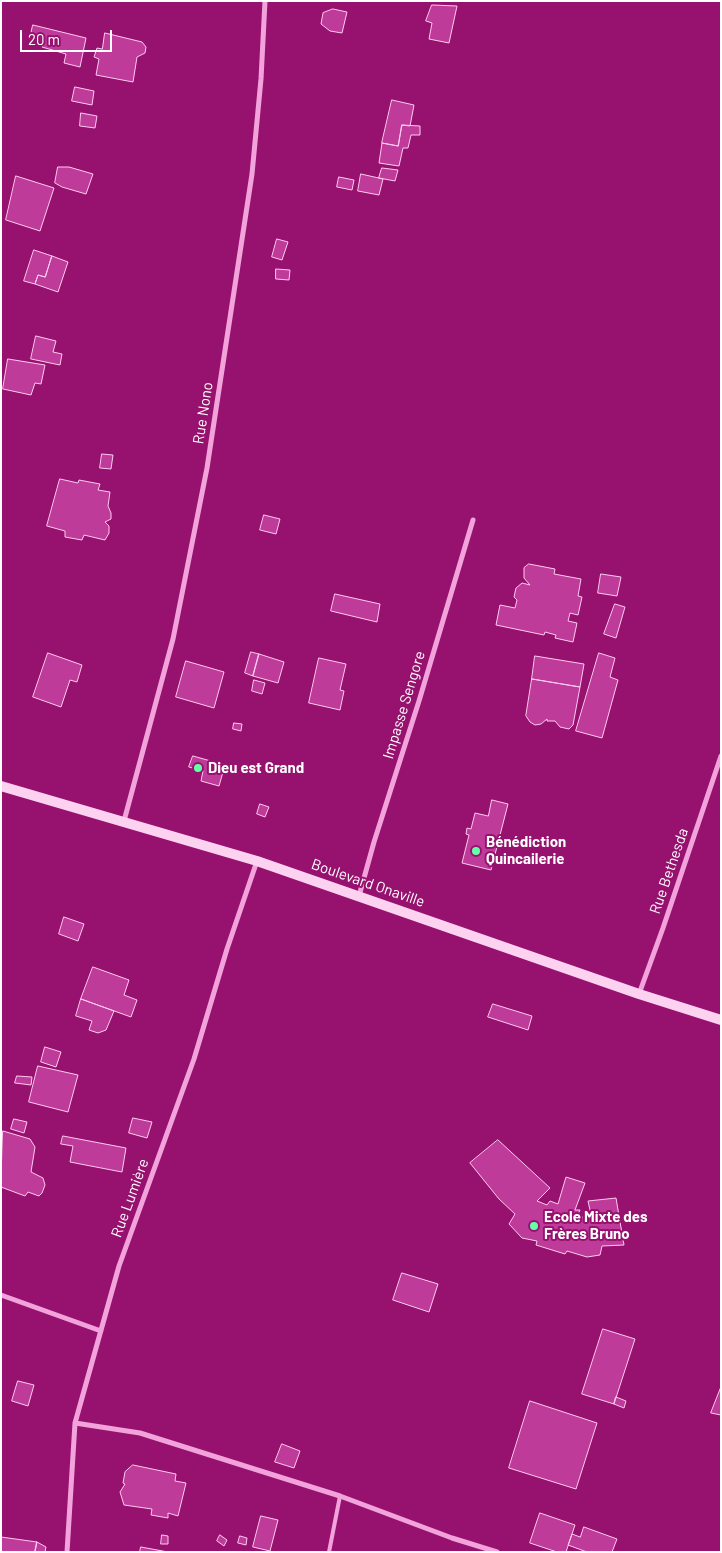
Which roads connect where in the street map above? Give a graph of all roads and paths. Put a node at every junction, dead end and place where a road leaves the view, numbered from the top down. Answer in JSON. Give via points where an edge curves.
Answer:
{"nodes":[{"id":1,"x":265,"y":1,"type":"edge"},
{"id":2,"x":473,"y":520,"type":"dead end"},
{"id":3,"x":721,"y":756,"type":"edge"},
{"id":4,"x":1,"y":786,"type":"edge"},
{"id":5,"x":124,"y":821,"type":"junction"},
{"id":6,"x":257,"y":861,"type":"junction"},
{"id":7,"x":359,"y":896,"type":"junction"},
{"id":8,"x":639,"y":994,"type":"junction"},
{"id":9,"x":721,"y":1020,"type":"edge"},
{"id":10,"x":1,"y":1295,"type":"edge"},
{"id":11,"x":101,"y":1332,"type":"junction"},
{"id":12,"x":75,"y":1423,"type":"junction"},
{"id":13,"x":340,"y":1496,"type":"junction"},
{"id":14,"x":67,"y":1552,"type":"edge"},
{"id":15,"x":329,"y":1552,"type":"edge"},
{"id":16,"x":497,"y":1552,"type":"edge"}],
"edges":[{"from":1,"to":5,"type":"street","name":"Rue Nono","via":[[252,174],[207,468],[173,638]]},
{"from":2,"to":7,"type":"street","name":"Impasse Sengore"},
{"from":3,"to":8,"type":"street","name":"Rue Bethesda"},
{"from":4,"to":5,"type":"street","name":"Boulevard Onaville"},
{"from":5,"to":6,"type":"street","name":"Boulevard Onaville"},
{"from":6,"to":7,"type":"street","name":"Boulevard Onaville"},
{"from":6,"to":11,"type":"street","name":"Rue Lumière","via":[[194,1059],[118,1266]]},
{"from":7,"to":8,"type":"street","name":"Boulevard Onaville"},
{"from":8,"to":9,"type":"street","name":"Boulevard Onaville"},
{"from":10,"to":11,"type":"street"},
{"from":11,"to":12,"type":"street","name":"Rue Lumière"},
{"from":12,"to":13,"type":"street","via":[[140,1433]]},
{"from":12,"to":14,"type":"street","name":"Rue Lumière"},
{"from":13,"to":15,"type":"lane"},
{"from":13,"to":16,"type":"street"}]}
